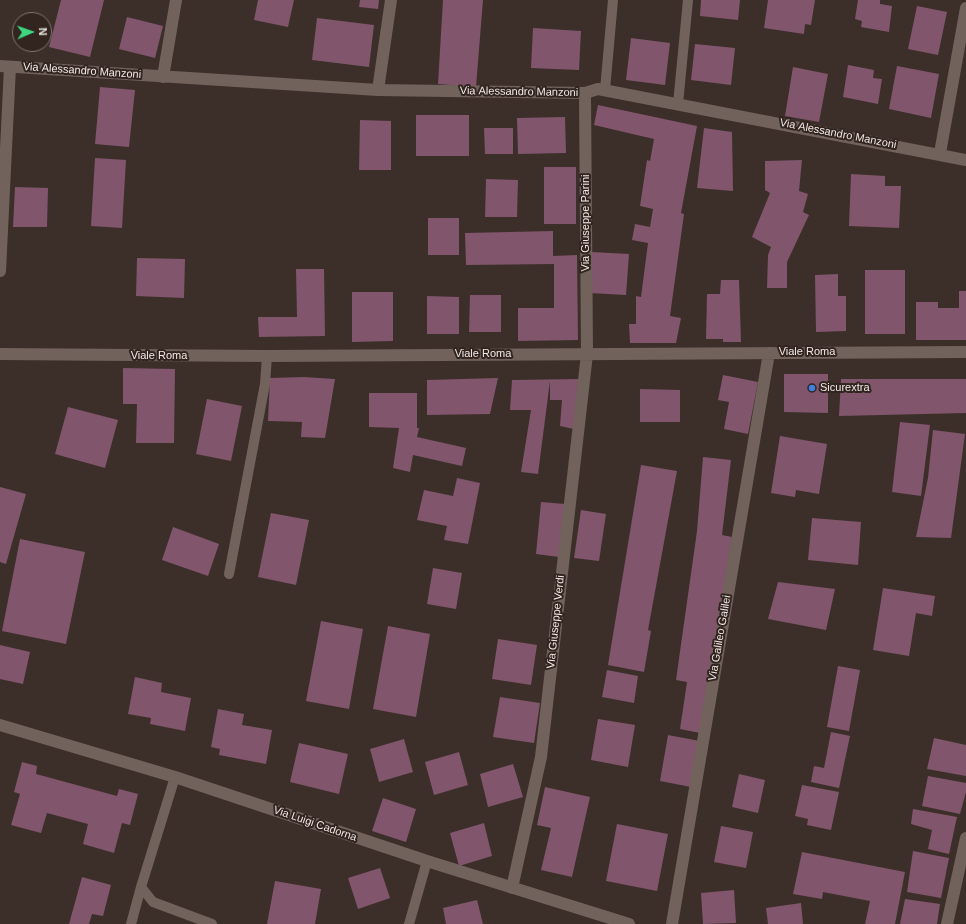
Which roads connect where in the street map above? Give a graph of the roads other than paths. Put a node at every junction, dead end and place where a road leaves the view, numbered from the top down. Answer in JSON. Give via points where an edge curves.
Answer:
{"nodes":[{"id":1,"x":176,"y":0,"type":"edge"},
{"id":2,"x":391,"y":0,"type":"edge"},
{"id":3,"x":613,"y":0,"type":"edge"},
{"id":4,"x":688,"y":0,"type":"edge"},
{"id":5,"x":966,"y":8,"type":"edge"},
{"id":6,"x":5,"y":66,"type":"edge"},
{"id":7,"x":163,"y":77,"type":"junction"},
{"id":8,"x":378,"y":90,"type":"junction"},
{"id":9,"x":605,"y":90,"type":"junction"},
{"id":10,"x":585,"y":93,"type":"junction"},
{"id":11,"x":678,"y":104,"type":"junction"},
{"id":12,"x":940,"y":153,"type":"junction"},
{"id":13,"x":966,"y":160,"type":"edge"},
{"id":14,"x":0,"y":271,"type":"edge"},
{"id":15,"x":966,"y":352,"type":"edge"},
{"id":16,"x":769,"y":353,"type":"junction"},
{"id":17,"x":0,"y":354,"type":"edge"},
{"id":18,"x":587,"y":354,"type":"junction"},
{"id":19,"x":267,"y":356,"type":"junction"},
{"id":20,"x":229,"y":574,"type":"dead end"},
{"id":21,"x":0,"y":726,"type":"edge"},
{"id":22,"x":175,"y":777,"type":"junction"},
{"id":23,"x":966,"y":838,"type":"edge"},
{"id":24,"x":427,"y":861,"type":"junction"},
{"id":25,"x":141,"y":887,"type":"junction"},
{"id":26,"x":512,"y":888,"type":"junction"},
{"id":27,"x":131,"y":924,"type":"edge"},
{"id":28,"x":212,"y":924,"type":"edge"},
{"id":29,"x":409,"y":924,"type":"edge"},
{"id":30,"x":629,"y":924,"type":"edge"},
{"id":31,"x":672,"y":924,"type":"edge"},
{"id":32,"x":947,"y":924,"type":"edge"}],
"edges":[{"from":1,"to":7,"type":"street"},
{"from":2,"to":8,"type":"street"},
{"from":3,"to":9,"type":"lane"},
{"from":4,"to":11,"type":"lane"},
{"from":5,"to":12,"type":"street"},
{"from":6,"to":7,"type":"street","name":"Via Alessandro Manzoni"},
{"from":6,"to":14,"type":"street"},
{"from":7,"to":8,"type":"street","name":"Via Alessandro Manzoni"},
{"from":8,"to":10,"type":"street","name":"Via Alessandro Manzoni"},
{"from":9,"to":10,"type":"street","name":"Via Alessandro Manzoni","via":[[598,89]]},
{"from":9,"to":11,"type":"street","name":"Via Alessandro Manzoni"},
{"from":10,"to":18,"type":"street","name":"Via Giuseppe Parini"},
{"from":11,"to":12,"type":"street","name":"Via Alessandro Manzoni"},
{"from":12,"to":13,"type":"street","name":"Via Alessandro Manzoni"},
{"from":15,"to":16,"type":"street","name":"Viale Roma"},
{"from":16,"to":18,"type":"street","name":"Viale Roma"},
{"from":16,"to":31,"type":"street","name":"Via Galileo Galilei"},
{"from":17,"to":19,"type":"street","name":"Viale Roma"},
{"from":18,"to":19,"type":"street","name":"Viale Roma"},
{"from":18,"to":26,"type":"street","name":"Via Giuseppe Verdi","via":[[541,757]]},
{"from":19,"to":20,"type":"lane","via":[[265,384]]},
{"from":21,"to":22,"type":"street","name":"Via Luigi Cadorna"},
{"from":22,"to":24,"type":"street","name":"Via Luigi Cadorna"},
{"from":22,"to":25,"type":"lane"},
{"from":23,"to":32,"type":"street"},
{"from":24,"to":26,"type":"street","name":"Via Luigi Cadorna"},
{"from":24,"to":29,"type":"lane"},
{"from":25,"to":27,"type":"lane"},
{"from":25,"to":28,"type":"lane","via":[[153,902]]},
{"from":26,"to":30,"type":"street","name":"Via Luigi Cadorna"}]}
